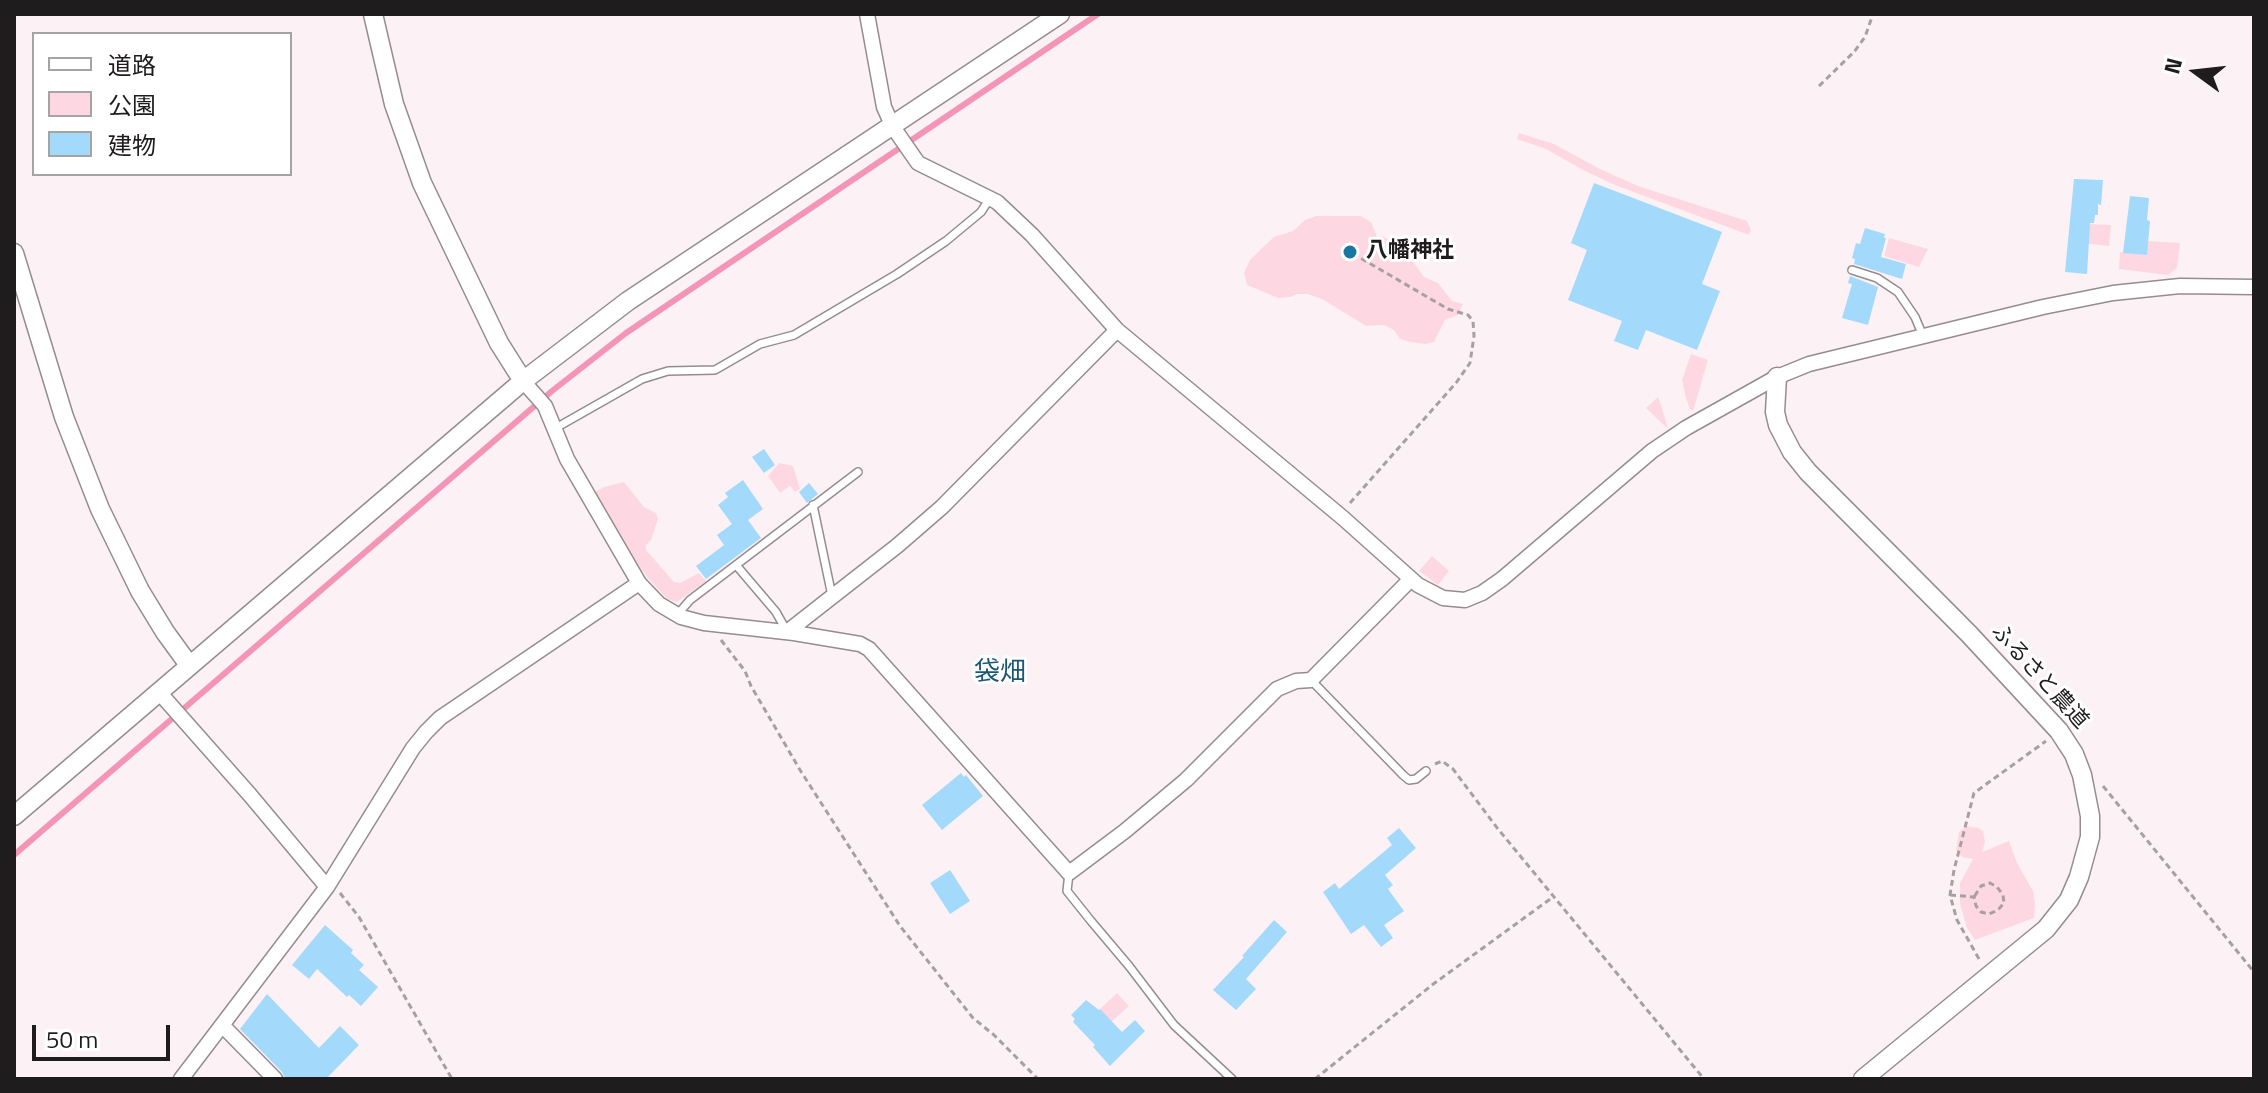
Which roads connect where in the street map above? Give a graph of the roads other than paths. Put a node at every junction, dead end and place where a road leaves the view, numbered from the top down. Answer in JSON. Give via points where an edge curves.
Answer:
{"nodes":[{"id":1,"x":373,"y":14,"type":"edge"},
{"id":2,"x":867,"y":14,"type":"edge"},
{"id":3,"x":1060,"y":14,"type":"edge"},
{"id":4,"x":900,"y":137,"type":"junction"},
{"id":5,"x":990,"y":198,"type":"junction"},
{"id":6,"x":14,"y":253,"type":"edge"},
{"id":7,"x":1852,"y":270,"type":"dead end"},
{"id":8,"x":2254,"y":287,"type":"edge"},
{"id":9,"x":1117,"y":330,"type":"junction"},
{"id":10,"x":1923,"y":336,"type":"junction"},
{"id":11,"x":1777,"y":377,"type":"junction"},
{"id":12,"x":523,"y":381,"type":"junction"},
{"id":13,"x":554,"y":429,"type":"junction"},
{"id":14,"x":858,"y":472,"type":"dead end"},
{"id":15,"x":813,"y":505,"type":"junction"},
{"id":16,"x":736,"y":565,"type":"junction"},
{"id":17,"x":1411,"y":579,"type":"junction"},
{"id":18,"x":639,"y":583,"type":"junction"},
{"id":19,"x":832,"y":596,"type":"junction"},
{"id":20,"x":677,"y":615,"type":"junction"},
{"id":21,"x":787,"y":632,"type":"junction"},
{"id":22,"x":189,"y":665,"type":"junction"},
{"id":23,"x":1311,"y":680,"type":"junction"},
{"id":24,"x":158,"y":691,"type":"junction"},
{"id":25,"x":1426,"y":771,"type":"road end"},
{"id":26,"x":14,"y":816,"type":"edge"},
{"id":27,"x":1069,"y":873,"type":"junction"},
{"id":28,"x":328,"y":884,"type":"junction"},
{"id":29,"x":222,"y":1025,"type":"junction"},
{"id":30,"x":181,"y":1079,"type":"edge"},
{"id":31,"x":275,"y":1079,"type":"edge"},
{"id":32,"x":1232,"y":1079,"type":"edge"},
{"id":33,"x":1863,"y":1079,"type":"edge"}],
"edges":[{"from":1,"to":12,"type":"street","via":[[394,104],[422,183],[499,343]]},
{"from":2,"to":4,"type":"street","via":[[884,107]]},
{"from":3,"to":4,"type":"street"},
{"from":4,"to":5,"type":"street","via":[[918,163]]},
{"from":4,"to":12,"type":"street","via":[[628,301]]},
{"from":5,"to":9,"type":"street","via":[[1032,235]]},
{"from":5,"to":13,"type":"lane","via":[[981,212],[934,250],[794,335],[752,347],[715,370],[668,371],[642,379]]},
{"from":6,"to":22,"type":"street","via":[[64,417],[100,509],[140,591]]},
{"from":7,"to":10,"type":"lane","via":[[1898,292]]},
{"from":8,"to":10,"type":"street","via":[[2180,286],[2113,293]]},
{"from":9,"to":17,"type":"street"},
{"from":9,"to":19,"type":"street","via":[[942,507]]},
{"from":10,"to":11,"type":"street"},
{"from":11,"to":17,"type":"street","via":[[1652,451],[1482,593],[1465,600],[1443,598]]},
{"from":11,"to":33,"type":"street","name":"ふるさと農道","via":[[1775,412],[1792,452],[2059,731],[2074,754],[2091,827],[2069,900],[2046,929]]},
{"from":12,"to":13,"type":"street","via":[[541,400]]},
{"from":12,"to":22,"type":"street"},
{"from":13,"to":18,"type":"street"},
{"from":14,"to":15,"type":"lane"},
{"from":15,"to":16,"type":"lane"},
{"from":15,"to":19,"type":"lane"},
{"from":16,"to":20,"type":"lane"},
{"from":16,"to":21,"type":"lane"},
{"from":17,"to":23,"type":"street"},
{"from":18,"to":20,"type":"street"},
{"from":18,"to":28,"type":"street","via":[[440,718],[413,748]]},
{"from":19,"to":21,"type":"street"},
{"from":20,"to":21,"type":"street"},
{"from":21,"to":27,"type":"street","via":[[869,649]]},
{"from":22,"to":24,"type":"street"},
{"from":23,"to":25,"type":"lane","via":[[1409,780]]},
{"from":23,"to":27,"type":"street","via":[[1277,689],[1186,780]]},
{"from":24,"to":26,"type":"street"},
{"from":24,"to":28,"type":"street"},
{"from":27,"to":32,"type":"lane","via":[[1067,891],[1174,1025]]},
{"from":28,"to":29,"type":"street"},
{"from":29,"to":30,"type":"street"},
{"from":29,"to":31,"type":"street"}]}
